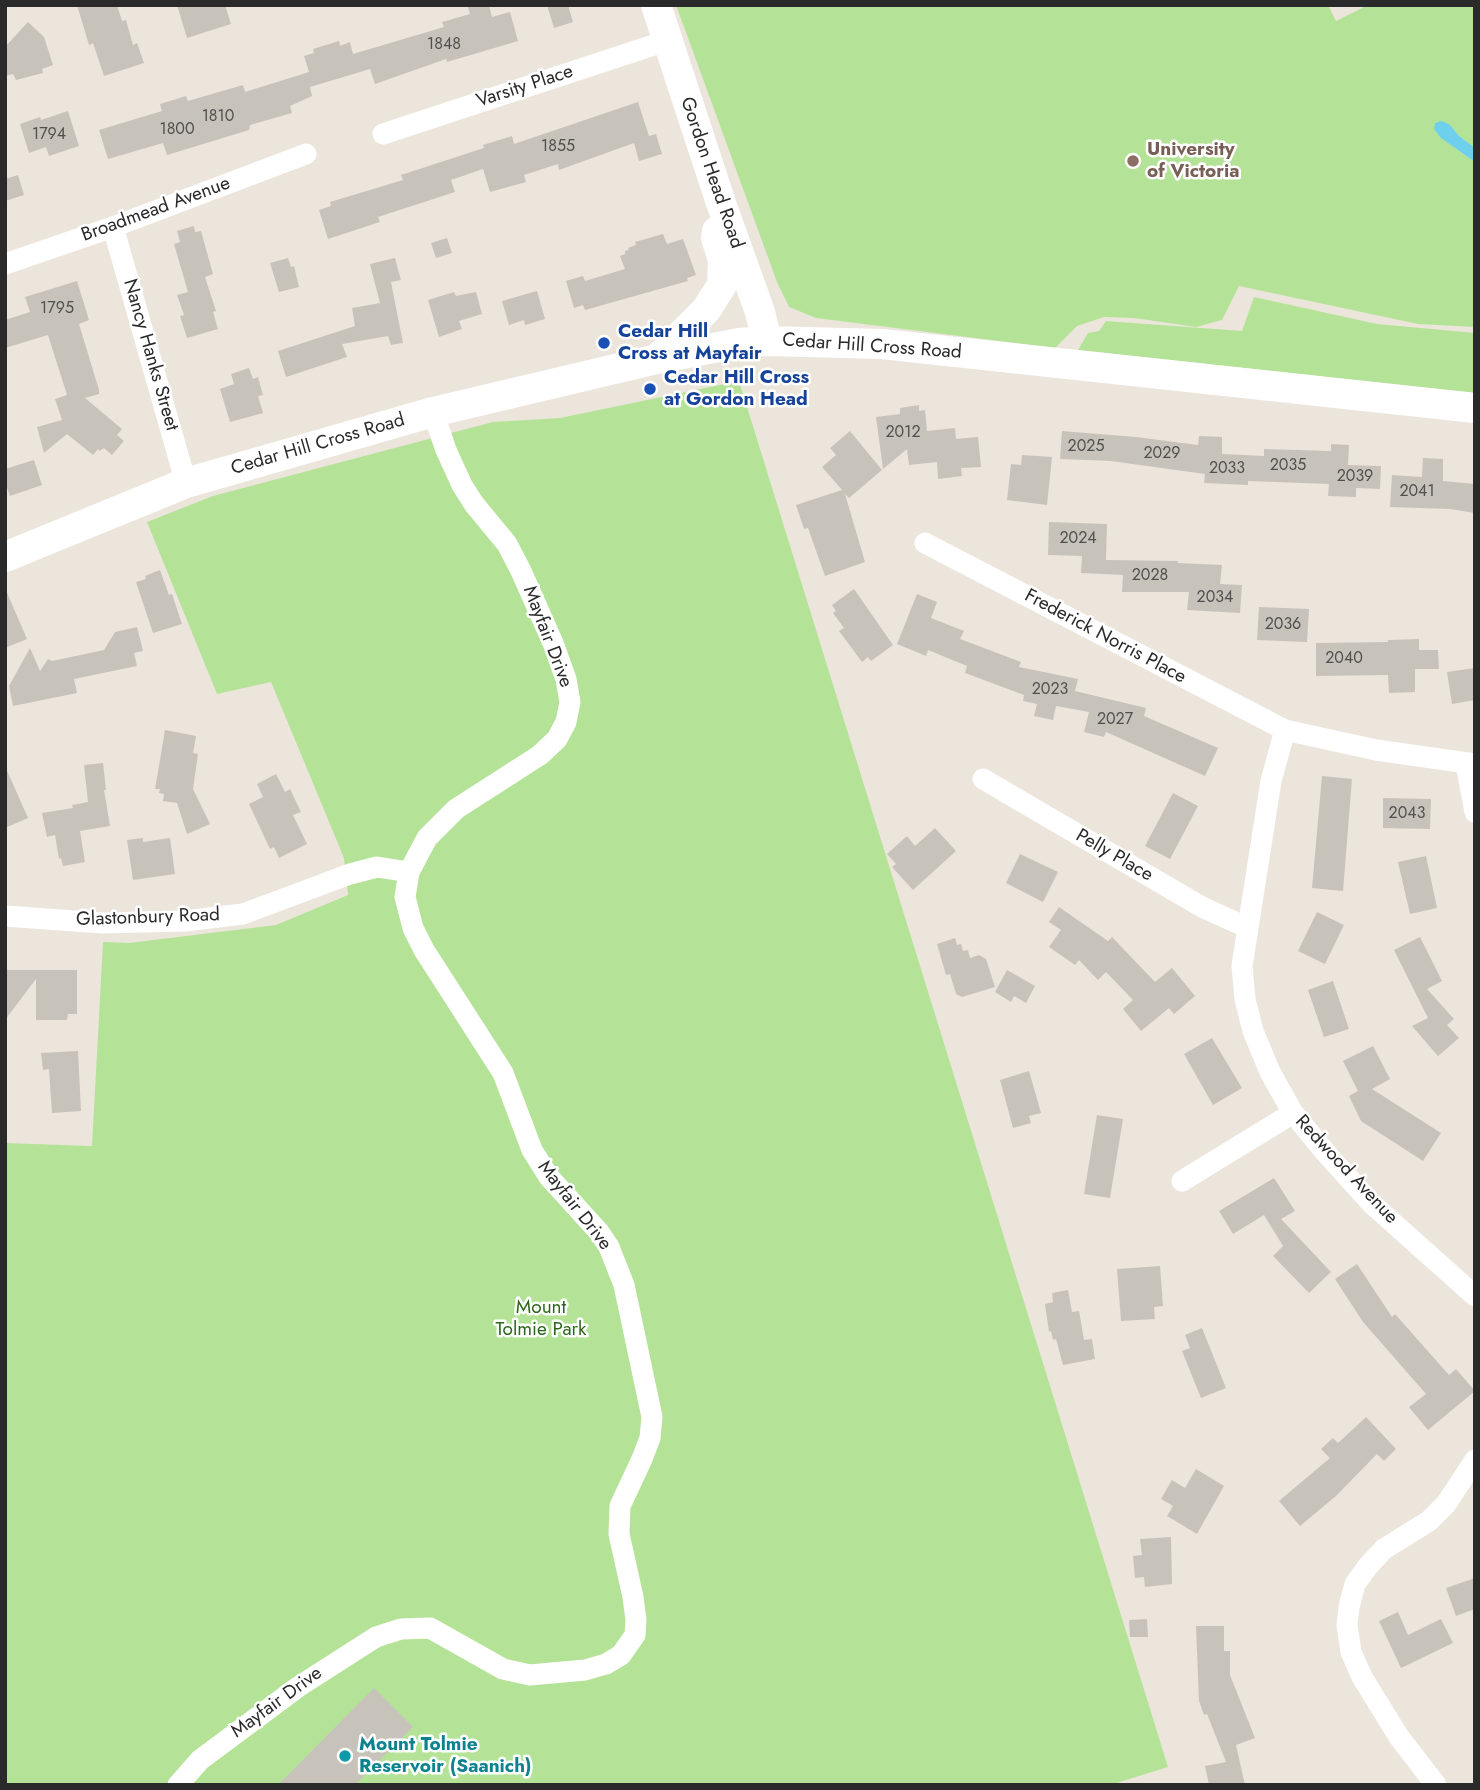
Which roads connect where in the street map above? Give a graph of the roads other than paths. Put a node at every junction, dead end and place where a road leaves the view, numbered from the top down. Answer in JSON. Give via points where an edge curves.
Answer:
{"nodes":[{"id":1,"x":656,"y":5,"type":"edge"},
{"id":2,"x":666,"y":41,"type":"junction"},
{"id":3,"x":383,"y":134,"type":"dead end"},
{"id":4,"x":306,"y":153,"type":"dead end"},
{"id":5,"x":720,"y":203,"type":"junction"},
{"id":6,"x":113,"y":227,"type":"junction"},
{"id":7,"x":5,"y":264,"type":"edge"},
{"id":8,"x":767,"y":341,"type":"junction"},
{"id":9,"x":657,"y":359,"type":"junction"},
{"id":10,"x":1475,"y":408,"type":"edge"},
{"id":11,"x":433,"y":412,"type":"junction"},
{"id":12,"x":186,"y":483,"type":"junction"},
{"id":13,"x":925,"y":543,"type":"dead end"},
{"id":14,"x":5,"y":557,"type":"edge"},
{"id":15,"x":1285,"y":730,"type":"junction"},
{"id":16,"x":1470,"y":764,"type":"edge"},
{"id":17,"x":983,"y":779,"type":"dead end"},
{"id":18,"x":1475,"y":812,"type":"edge"},
{"id":19,"x":409,"y":872,"type":"junction"},
{"id":20,"x":5,"y":916,"type":"edge"},
{"id":21,"x":1248,"y":928,"type":"junction"},
{"id":22,"x":1293,"y":1113,"type":"junction"},
{"id":23,"x":1182,"y":1181,"type":"dead end"},
{"id":24,"x":1475,"y":1296,"type":"edge"},
{"id":25,"x":1475,"y":1460,"type":"edge"},
{"id":26,"x":178,"y":1785,"type":"edge"},
{"id":27,"x":1436,"y":1785,"type":"edge"}],
"edges":[{"from":1,"to":2,"type":"main road","name":"Gordon Head Road"},
{"from":2,"to":3,"type":"street","name":"Varsity Place"},
{"from":2,"to":5,"type":"main road","name":"Gordon Head Road"},
{"from":4,"to":6,"type":"street","name":"Broadmead Avenue"},
{"from":5,"to":8,"type":"main road","name":"Gordon Head Road"},
{"from":5,"to":9,"type":"main road","via":[[716,238],[723,260],[722,285],[706,310]]},
{"from":6,"to":7,"type":"street","name":"Broadmead Avenue"},
{"from":6,"to":12,"type":"street","name":"Nancy Hanks Street"},
{"from":8,"to":9,"type":"main road","name":"Cedar Hill Cross Road"},
{"from":8,"to":10,"type":"main road","name":"Cedar Hill Cross Road","via":[[882,344]]},
{"from":9,"to":11,"type":"main road","name":"Cedar Hill Cross Road"},
{"from":11,"to":12,"type":"main road","name":"Cedar Hill Cross Road"},
{"from":11,"to":19,"type":"street","name":"Mayfair Drive","via":[[462,485],[507,544],[525,580],[554,643],[570,702],[557,739],[456,809],[427,838]]},
{"from":12,"to":14,"type":"main road","name":"Cedar Hill Cross Road"},
{"from":13,"to":15,"type":"street","name":"Frederick Norris Place"},
{"from":15,"to":16,"type":"street","name":"Frederick Norris Place"},
{"from":15,"to":21,"type":"street","name":"Redwood Avenue","via":[[1270,780]]},
{"from":16,"to":18,"type":"street"},
{"from":17,"to":21,"type":"street","name":"Pelly Place","via":[[1202,907]]},
{"from":19,"to":20,"type":"street","name":"Glastonbury Road","via":[[377,867],[243,914],[185,921],[102,923]]},
{"from":19,"to":26,"type":"street","name":"Mayfair Drive","via":[[405,897],[424,950],[503,1073],[532,1150],[549,1177],[604,1240],[624,1285],[652,1417],[650,1438],[620,1506],[622,1557],[633,1597],[635,1635],[621,1654],[606,1664],[530,1675],[503,1669],[429,1628],[401,1629],[376,1637],[339,1658],[200,1760]]},
{"from":21,"to":22,"type":"street","name":"Redwood Avenue","via":[[1242,966],[1245,999],[1270,1072]]},
{"from":22,"to":23,"type":"street"},
{"from":22,"to":24,"type":"street","name":"Redwood Avenue","via":[[1372,1203]]},
{"from":25,"to":27,"type":"street","via":[[1429,1521],[1384,1549],[1368,1566],[1355,1584],[1349,1607],[1351,1652],[1362,1677]]}]}
